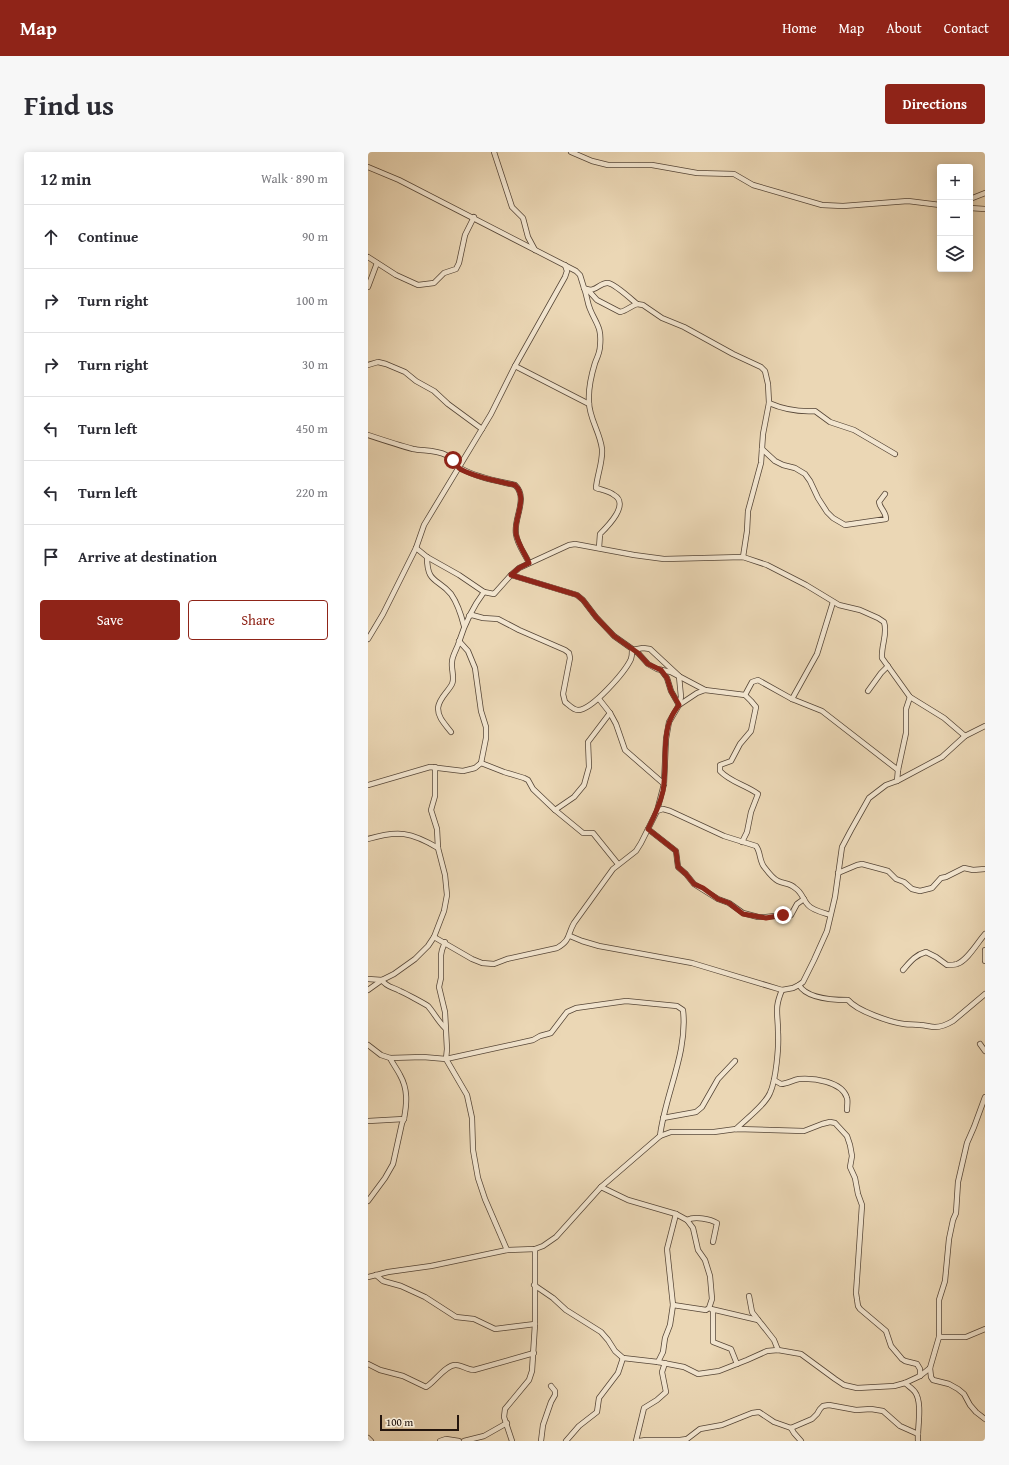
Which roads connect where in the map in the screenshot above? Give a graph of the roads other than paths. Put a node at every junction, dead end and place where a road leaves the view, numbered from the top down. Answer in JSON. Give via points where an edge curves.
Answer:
{"nodes":[{"id":1,"x":494,"y":152,"type":"edge"},
{"id":2,"x":571,"y":152,"type":"edge"},
{"id":3,"x":368,"y":167,"type":"edge"},
{"id":4,"x":985,"y":193,"type":"edge"},
{"id":5,"x":973,"y":198,"type":"edge"},
{"id":6,"x":937,"y":205,"type":"edge"},
{"id":7,"x":973,"y":208,"type":"edge"},
{"id":8,"x":985,"y":209,"type":"edge"},
{"id":9,"x":474,"y":217,"type":"junction"},
{"id":10,"x":535,"y":250,"type":"junction"},
{"id":11,"x":368,"y":257,"type":"edge"},
{"id":12,"x":377,"y":263,"type":"junction"},
{"id":13,"x":565,"y":265,"type":"junction"},
{"id":14,"x":368,"y":287,"type":"edge"},
{"id":15,"x":586,"y":289,"type":"junction"},
{"id":16,"x":637,"y":304,"type":"junction"},
{"id":17,"x":368,"y":365,"type":"edge"},
{"id":18,"x":515,"y":366,"type":"junction"},
{"id":19,"x":769,"y":403,"type":"junction"},
{"id":20,"x":589,"y":404,"type":"junction"},
{"id":21,"x":482,"y":429,"type":"junction"},
{"id":22,"x":368,"y":435,"type":"edge"},
{"id":23,"x":762,"y":449,"type":"junction"},
{"id":24,"x":895,"y":454,"type":"dead end"},
{"id":25,"x":458,"y":467,"type":"junction"},
{"id":26,"x":885,"y":494,"type":"dead end"},
{"id":27,"x":416,"y":548,"type":"junction"},
{"id":28,"x":599,"y":548,"type":"junction"},
{"id":29,"x":427,"y":557,"type":"junction"},
{"id":30,"x":743,"y":557,"type":"junction"},
{"id":31,"x":529,"y":563,"type":"junction"},
{"id":32,"x":511,"y":575,"type":"junction"},
{"id":33,"x":484,"y":592,"type":"junction"},
{"id":34,"x":833,"y":602,"type":"junction"},
{"id":35,"x":469,"y":616,"type":"junction"},
{"id":36,"x":464,"y":626,"type":"junction"},
{"id":37,"x":368,"y":639,"type":"edge"},
{"id":38,"x":459,"y":641,"type":"junction"},
{"id":39,"x":632,"y":650,"type":"junction"},
{"id":40,"x":888,"y":666,"type":"junction"},
{"id":41,"x":661,"y":670,"type":"junction"},
{"id":42,"x":679,"y":676,"type":"junction"},
{"id":43,"x":705,"y":690,"type":"junction"},
{"id":44,"x":868,"y":691,"type":"dead end"},
{"id":45,"x":745,"y":695,"type":"junction"},
{"id":46,"x":910,"y":697,"type":"junction"},
{"id":47,"x":598,"y":699,"type":"junction"},
{"id":48,"x":792,"y":699,"type":"junction"},
{"id":49,"x":679,"y":705,"type":"junction"},
{"id":50,"x":610,"y":712,"type":"junction"},
{"id":51,"x":985,"y":726,"type":"edge"},
{"id":52,"x":451,"y":732,"type":"dead end"},
{"id":53,"x":965,"y":736,"type":"junction"},
{"id":54,"x":481,"y":763,"type":"junction"},
{"id":55,"x":435,"y":767,"type":"junction"},
{"id":56,"x":898,"y":770,"type":"junction"},
{"id":57,"x":897,"y":781,"type":"junction"},
{"id":58,"x":664,"y":784,"type":"junction"},
{"id":59,"x":368,"y":785,"type":"edge"},
{"id":60,"x":555,"y":810,"type":"junction"},
{"id":61,"x":657,"y":811,"type":"junction"},
{"id":62,"x":648,"y":829,"type":"junction"},
{"id":63,"x":368,"y":839,"type":"edge"},
{"id":64,"x":742,"y":842,"type":"junction"},
{"id":65,"x":438,"y":848,"type":"junction"},
{"id":66,"x":618,"y":864,"type":"junction"},
{"id":67,"x":985,"y":869,"type":"edge"},
{"id":68,"x":838,"y":873,"type":"junction"},
{"id":69,"x":804,"y":899,"type":"junction"},
{"id":70,"x":830,"y":915,"type":"junction"},
{"id":71,"x":985,"y":934,"type":"edge"},
{"id":72,"x":570,"y":936,"type":"junction"},
{"id":73,"x":434,"y":937,"type":"junction"},
{"id":74,"x":445,"y":942,"type":"junction"},
{"id":75,"x":985,"y":950,"type":"edge"},
{"id":76,"x":985,"y":962,"type":"edge"},
{"id":77,"x":903,"y":970,"type":"dead end"},
{"id":78,"x":368,"y":979,"type":"edge"},
{"id":79,"x":382,"y":980,"type":"junction"},
{"id":80,"x":799,"y":985,"type":"junction"},
{"id":81,"x":368,"y":990,"type":"edge"},
{"id":82,"x":782,"y":990,"type":"junction"},
{"id":83,"x":985,"y":994,"type":"edge"},
{"id":84,"x":445,"y":1028,"type":"junction"},
{"id":85,"x":980,"y":1044,"type":"dead end"},
{"id":86,"x":368,"y":1045,"type":"edge"},
{"id":87,"x":985,"y":1051,"type":"edge"},
{"id":88,"x":390,"y":1058,"type":"junction"},
{"id":89,"x":446,"y":1059,"type":"junction"},
{"id":90,"x":735,"y":1061,"type":"dead end"},
{"id":91,"x":774,"y":1080,"type":"junction"},
{"id":92,"x":985,"y":1097,"type":"edge"},
{"id":93,"x":847,"y":1110,"type":"dead end"},
{"id":94,"x":663,"y":1118,"type":"junction"},
{"id":95,"x":404,"y":1119,"type":"junction"},
{"id":96,"x":368,"y":1122,"type":"edge"},
{"id":97,"x":736,"y":1129,"type":"junction"},
{"id":98,"x":660,"y":1136,"type":"junction"},
{"id":99,"x":600,"y":1187,"type":"junction"},
{"id":100,"x":368,"y":1201,"type":"edge"},
{"id":101,"x":676,"y":1214,"type":"junction"},
{"id":102,"x":687,"y":1220,"type":"junction"},
{"id":103,"x":713,"y":1242,"type":"dead end"},
{"id":104,"x":535,"y":1249,"type":"junction"},
{"id":105,"x":507,"y":1250,"type":"junction"},
{"id":106,"x":376,"y":1275,"type":"junction"},
{"id":107,"x":368,"y":1277,"type":"edge"},
{"id":108,"x":534,"y":1284,"type":"junction"},
{"id":109,"x":749,"y":1296,"type":"dead end"},
{"id":110,"x":673,"y":1305,"type":"junction"},
{"id":111,"x":711,"y":1309,"type":"junction"},
{"id":112,"x":758,"y":1320,"type":"junction"},
{"id":113,"x":535,"y":1324,"type":"junction"},
{"id":114,"x":985,"y":1328,"type":"edge"},
{"id":115,"x":939,"y":1337,"type":"junction"},
{"id":116,"x":778,"y":1350,"type":"junction"},
{"id":117,"x":534,"y":1353,"type":"junction"},
{"id":118,"x":622,"y":1358,"type":"junction"},
{"id":119,"x":658,"y":1362,"type":"junction"},
{"id":120,"x":665,"y":1363,"type":"junction"},
{"id":121,"x":368,"y":1364,"type":"edge"},
{"id":122,"x":736,"y":1364,"type":"junction"},
{"id":123,"x":930,"y":1368,"type":"junction"},
{"id":124,"x":920,"y":1376,"type":"junction"},
{"id":125,"x":905,"y":1383,"type":"junction"},
{"id":126,"x":551,"y":1386,"type":"dead end"},
{"id":127,"x":985,"y":1419,"type":"edge"},
{"id":128,"x":507,"y":1423,"type":"junction"},
{"id":129,"x":791,"y":1428,"type":"junction"},
{"id":130,"x":918,"y":1434,"type":"junction"},
{"id":131,"x":368,"y":1438,"type":"edge"},
{"id":132,"x":371,"y":1441,"type":"edge"},
{"id":133,"x":440,"y":1441,"type":"edge"},
{"id":134,"x":459,"y":1441,"type":"edge"},
{"id":135,"x":464,"y":1441,"type":"edge"},
{"id":136,"x":512,"y":1441,"type":"edge"},
{"id":137,"x":541,"y":1441,"type":"edge"},
{"id":138,"x":566,"y":1441,"type":"edge"},
{"id":139,"x":636,"y":1441,"type":"edge"},
{"id":140,"x":639,"y":1441,"type":"edge"},
{"id":141,"x":801,"y":1441,"type":"edge"},
{"id":142,"x":918,"y":1441,"type":"edge"}],
"edges":[{"from":1,"to":10,"type":"street","via":[[512,207],[523,218]]},
{"from":2,"to":6,"type":"street","via":[[592,162],[608,165],[652,165],[697,173],[734,174],[753,185],[822,205],[908,201]]},
{"from":3,"to":9,"type":"street"},
{"from":4,"to":5,"type":"street"},
{"from":7,"to":8,"type":"street"},
{"from":9,"to":10,"type":"street"},
{"from":9,"to":12,"type":"street","via":[[465,235],[456,269],[444,273],[434,283],[418,285]]},
{"from":10,"to":13,"type":"street"},
{"from":11,"to":12,"type":"street"},
{"from":12,"to":14,"type":"street"},
{"from":13,"to":15,"type":"street","via":[[580,274]]},
{"from":13,"to":18,"type":"street","via":[[567,271],[564,278]]},
{"from":15,"to":16,"type":"street","via":[[595,289],[604,283],[610,283]]},
{"from":15,"to":16,"type":"street","via":[[597,300],[620,312]]},
{"from":15,"to":20,"type":"street","via":[[589,308],[601,337],[590,380]]},
{"from":16,"to":19,"type":"street","via":[[761,367],[765,371],[768,384]]},
{"from":17,"to":21,"type":"street","via":[[378,362],[405,372]]},
{"from":18,"to":20,"type":"street"},
{"from":18,"to":21,"type":"street"},
{"from":19,"to":23,"type":"street"},
{"from":19,"to":24,"type":"street","via":[[796,412],[815,411],[830,422],[854,430]]},
{"from":20,"to":28,"type":"street","via":[[602,449],[596,488],[615,495],[620,507],[600,534]]},
{"from":21,"to":25,"type":"street"},
{"from":22,"to":25,"type":"street","via":[[413,449],[446,455]]},
{"from":23,"to":26,"type":"street","via":[[775,461],[804,474],[827,512],[845,525],[886,519],[879,502]]},
{"from":23,"to":30,"type":"street","via":[[761,463],[748,511]]},
{"from":25,"to":27,"type":"street","via":[[424,525]]},
{"from":25,"to":31,"type":"street","via":[[519,488],[521,495],[516,533]]},
{"from":27,"to":29,"type":"street"},
{"from":27,"to":37,"type":"street"},
{"from":28,"to":30,"type":"street","via":[[664,558]]},
{"from":28,"to":31,"type":"street","via":[[575,544]]},
{"from":29,"to":33,"type":"street"},
{"from":29,"to":36,"type":"street","via":[[428,572],[450,593],[461,610]]},
{"from":30,"to":34,"type":"street","via":[[767,565]]},
{"from":31,"to":32,"type":"street"},
{"from":32,"to":33,"type":"street","via":[[494,594]]},
{"from":32,"to":39,"type":"street","via":[[577,595],[614,636]]},
{"from":33,"to":35,"type":"street"},
{"from":34,"to":40,"type":"street","via":[[860,610],[884,622],[886,631],[882,658]]},
{"from":34,"to":48,"type":"street","via":[[817,654]]},
{"from":35,"to":36,"type":"street"},
{"from":35,"to":47,"type":"street","via":[[498,619],[565,650],[570,658],[563,694],[565,702],[579,710]]},
{"from":36,"to":38,"type":"street"},
{"from":38,"to":52,"type":"street","via":[[452,661],[452,685],[438,706],[439,716]]},
{"from":38,"to":54,"type":"street","via":[[468,651],[475,668],[486,727]]},
{"from":39,"to":41,"type":"street","via":[[648,664]]},
{"from":39,"to":42,"type":"street","via":[[650,649]]},
{"from":39,"to":47,"type":"street","via":[[631,659]]},
{"from":40,"to":44,"type":"street"},
{"from":40,"to":46,"type":"street"},
{"from":41,"to":42,"type":"street"},
{"from":41,"to":49,"type":"street"},
{"from":42,"to":43,"type":"street"},
{"from":42,"to":49,"type":"street"},
{"from":43,"to":45,"type":"street"},
{"from":43,"to":49,"type":"street"},
{"from":45,"to":48,"type":"street","via":[[752,682],[758,680]]},
{"from":45,"to":64,"type":"street","via":[[756,707],[751,731],[731,760],[720,765],[720,772],[725,776],[758,794]]},
{"from":46,"to":53,"type":"street","via":[[944,718]]},
{"from":46,"to":56,"type":"street"},
{"from":47,"to":50,"type":"street"},
{"from":48,"to":56,"type":"street","via":[[822,711]]},
{"from":49,"to":58,"type":"street","via":[[669,722]]},
{"from":50,"to":58,"type":"street","via":[[625,750]]},
{"from":50,"to":60,"type":"street","via":[[588,742],[589,767],[584,785],[574,798]]},
{"from":51,"to":53,"type":"street"},
{"from":53,"to":57,"type":"street","via":[[942,757]]},
{"from":54,"to":55,"type":"street","via":[[475,768],[463,771]]},
{"from":54,"to":60,"type":"street","via":[[528,780],[533,789]]},
{"from":55,"to":59,"type":"street"},
{"from":55,"to":65,"type":"street","via":[[435,796],[431,810],[437,830]]},
{"from":56,"to":57,"type":"street"},
{"from":57,"to":68,"type":"street","via":[[886,785],[870,798],[842,847]]},
{"from":58,"to":61,"type":"street"},
{"from":60,"to":66,"type":"street","via":[[583,833],[593,833]]},
{"from":61,"to":62,"type":"street"},
{"from":61,"to":64,"type":"street","via":[[670,811]]},
{"from":62,"to":66,"type":"street","via":[[636,851]]},
{"from":62,"to":69,"type":"street","via":[[676,851],[678,867],[694,884],[729,903],[743,914],[762,917],[789,916]]},
{"from":63,"to":65,"type":"street","via":[[383,834],[403,833]]},
{"from":64,"to":69,"type":"street","via":[[756,846],[764,868],[777,881],[796,888]]},
{"from":65,"to":73,"type":"street","via":[[445,875],[446,895],[444,911]]},
{"from":66,"to":72,"type":"street","via":[[574,923]]},
{"from":67,"to":68,"type":"street","via":[[964,868],[941,878],[932,888],[920,891],[896,879],[888,871],[862,864]]},
{"from":68,"to":70,"type":"street"},
{"from":69,"to":70,"type":"street","via":[[810,908]]},
{"from":70,"to":80,"type":"street","via":[[827,931],[803,982]]},
{"from":71,"to":77,"type":"street","via":[[973,951],[957,964],[947,965],[926,952],[919,954]]},
{"from":72,"to":74,"type":"street","via":[[557,948],[494,964],[472,959]]},
{"from":72,"to":82,"type":"street","via":[[599,946],[692,963]]},
{"from":73,"to":74,"type":"street"},
{"from":73,"to":79,"type":"street","via":[[416,959]]},
{"from":74,"to":84,"type":"street","via":[[441,955],[439,987],[445,1012]]},
{"from":75,"to":76,"type":"street"},
{"from":78,"to":79,"type":"street"},
{"from":79,"to":81,"type":"street"},
{"from":79,"to":84,"type":"street","via":[[390,987],[427,1005]]},
{"from":80,"to":82,"type":"street"},
{"from":80,"to":83,"type":"street","via":[[806,992],[829,1000],[848,1000],[852,1006],[894,1021],[936,1027],[953,1021]]},
{"from":82,"to":91,"type":"street","via":[[776,1007],[778,1033]]},
{"from":84,"to":89,"type":"street"},
{"from":85,"to":87,"type":"street"},
{"from":86,"to":88,"type":"street"},
{"from":88,"to":89,"type":"street"},
{"from":88,"to":95,"type":"street","via":[[401,1075],[406,1090]]},
{"from":89,"to":94,"type":"street","via":[[533,1040],[551,1033],[567,1012],[576,1008],[626,1001],[677,1006],[683,1010],[684,1020],[680,1050]]},
{"from":89,"to":105,"type":"street","via":[[467,1095],[478,1178]]},
{"from":90,"to":94,"type":"street","via":[[718,1079],[702,1107],[696,1112]]},
{"from":91,"to":93,"type":"street","via":[[781,1084],[798,1079],[828,1082],[842,1089],[847,1098]]},
{"from":91,"to":97,"type":"street","via":[[766,1100]]},
{"from":92,"to":115,"type":"street","via":[[967,1143],[958,1182],[956,1213],[948,1239],[945,1282],[939,1300]]},
{"from":94,"to":98,"type":"street"},
{"from":95,"to":96,"type":"street"},
{"from":95,"to":100,"type":"street","via":[[393,1164]]},
{"from":97,"to":98,"type":"street","via":[[671,1132]]},
{"from":97,"to":124,"type":"street","via":[[804,1131],[830,1122],[836,1123],[847,1136],[852,1156],[850,1167],[862,1205],[856,1293],[858,1306],[886,1331],[891,1346],[902,1359],[917,1364]]},
{"from":98,"to":99,"type":"street"},
{"from":99,"to":101,"type":"street","via":[[628,1200]]},
{"from":99,"to":104,"type":"street","via":[[556,1237]]},
{"from":101,"to":102,"type":"street"},
{"from":101,"to":110,"type":"street","via":[[667,1249]]},
{"from":102,"to":103,"type":"street","via":[[695,1218],[713,1220],[717,1223]]},
{"from":102,"to":111,"type":"street","via":[[693,1228],[698,1250],[705,1260],[710,1276]]},
{"from":104,"to":105,"type":"street"},
{"from":104,"to":108,"type":"street"},
{"from":105,"to":106,"type":"street"},
{"from":106,"to":107,"type":"street"},
{"from":106,"to":113,"type":"street","via":[[383,1281],[425,1297],[456,1317],[474,1319],[491,1328]]},
{"from":108,"to":113,"type":"street"},
{"from":108,"to":118,"type":"street","via":[[566,1310],[601,1332]]},
{"from":109,"to":112,"type":"street","via":[[752,1312]]},
{"from":110,"to":111,"type":"street"},
{"from":110,"to":119,"type":"street","via":[[663,1352]]},
{"from":111,"to":112,"type":"street"},
{"from":111,"to":122,"type":"street","via":[[713,1342],[730,1349]]},
{"from":112,"to":116,"type":"street","via":[[774,1340]]},
{"from":113,"to":117,"type":"street"},
{"from":114,"to":115,"type":"street","via":[[966,1337]]},
{"from":115,"to":123,"type":"street"},
{"from":116,"to":122,"type":"street","via":[[766,1351]]},
{"from":116,"to":125,"type":"street","via":[[801,1354],[835,1380],[850,1387],[894,1386]]},
{"from":117,"to":121,"type":"street","via":[[474,1370],[452,1365],[426,1387]]},
{"from":117,"to":128,"type":"street","via":[[529,1380],[505,1409],[504,1417]]},
{"from":118,"to":119,"type":"street"},
{"from":118,"to":138,"type":"street","via":[[618,1374],[599,1398],[597,1412],[579,1426]]},
{"from":119,"to":120,"type":"street"},
{"from":120,"to":122,"type":"street","via":[[684,1367],[701,1375]]},
{"from":120,"to":139,"type":"street","via":[[662,1372],[666,1392],[644,1408]]},
{"from":123,"to":124,"type":"street"},
{"from":123,"to":127,"type":"street","via":[[933,1380],[958,1389],[976,1412]]},
{"from":124,"to":125,"type":"street"},
{"from":125,"to":130,"type":"street","via":[[916,1392],[920,1418]]},
{"from":126,"to":137,"type":"street","via":[[555,1395],[543,1425]]},
{"from":128,"to":135,"type":"street","via":[[484,1436]]},
{"from":128,"to":136,"type":"street"},
{"from":129,"to":130,"type":"street","via":[[812,1419],[823,1406],[829,1405],[856,1410],[883,1410],[900,1426]]},
{"from":129,"to":140,"type":"street","via":[[774,1422],[759,1412],[722,1425],[700,1429],[687,1439]]},
{"from":129,"to":141,"type":"street"},
{"from":130,"to":142,"type":"street"},
{"from":131,"to":132,"type":"street"},
{"from":133,"to":134,"type":"street"}]}
